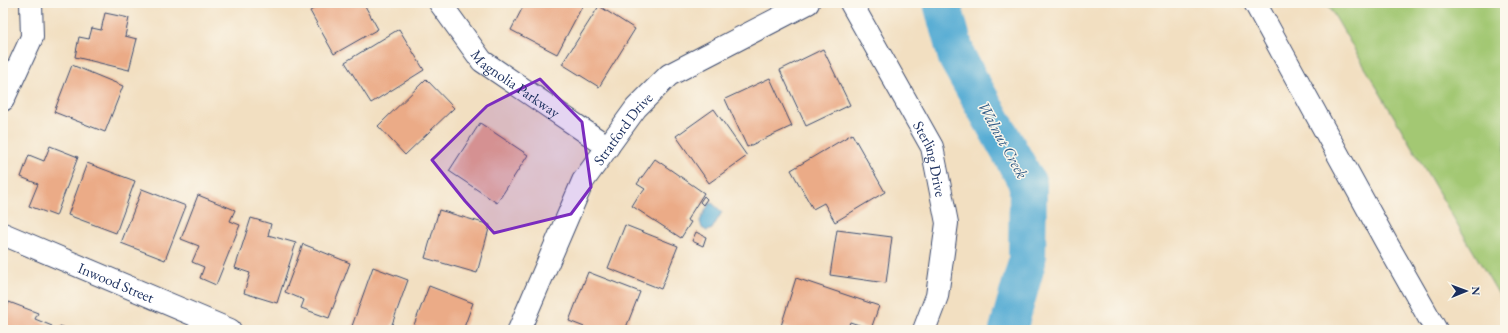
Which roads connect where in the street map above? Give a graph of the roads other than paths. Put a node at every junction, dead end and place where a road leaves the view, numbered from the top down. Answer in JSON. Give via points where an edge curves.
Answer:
{"nodes":[{"id":1,"x":32,"y":3,"type":"edge"},
{"id":2,"x":440,"y":3,"type":"edge"},
{"id":3,"x":808,"y":3,"type":"edge"},
{"id":4,"x":851,"y":3,"type":"edge"},
{"id":5,"x":1255,"y":3,"type":"edge"},
{"id":6,"x":3,"y":100,"type":"edge"},
{"id":7,"x":608,"y":147,"type":"junction"},
{"id":8,"x":3,"y":234,"type":"edge"},
{"id":9,"x":230,"y":330,"type":"edge"},
{"id":10,"x":519,"y":330,"type":"edge"},
{"id":11,"x":924,"y":330,"type":"edge"},
{"id":12,"x":1436,"y":330,"type":"edge"}],
"edges":[{"from":1,"to":6,"type":"street","via":[[32,37]]},
{"from":2,"to":7,"type":"street","name":"Magnolia Parkway","via":[[482,61]]},
{"from":3,"to":7,"type":"street","name":"Stratford Drive","via":[[669,75],[636,108]]},
{"from":4,"to":11,"type":"street","name":"Sterling Drive","via":[[932,146],[947,223],[937,296]]},
{"from":5,"to":12,"type":"street"},
{"from":7,"to":10,"type":"street","name":"Stratford Drive","via":[[583,181]]},
{"from":8,"to":9,"type":"street","name":"Inwood Street"}]}
